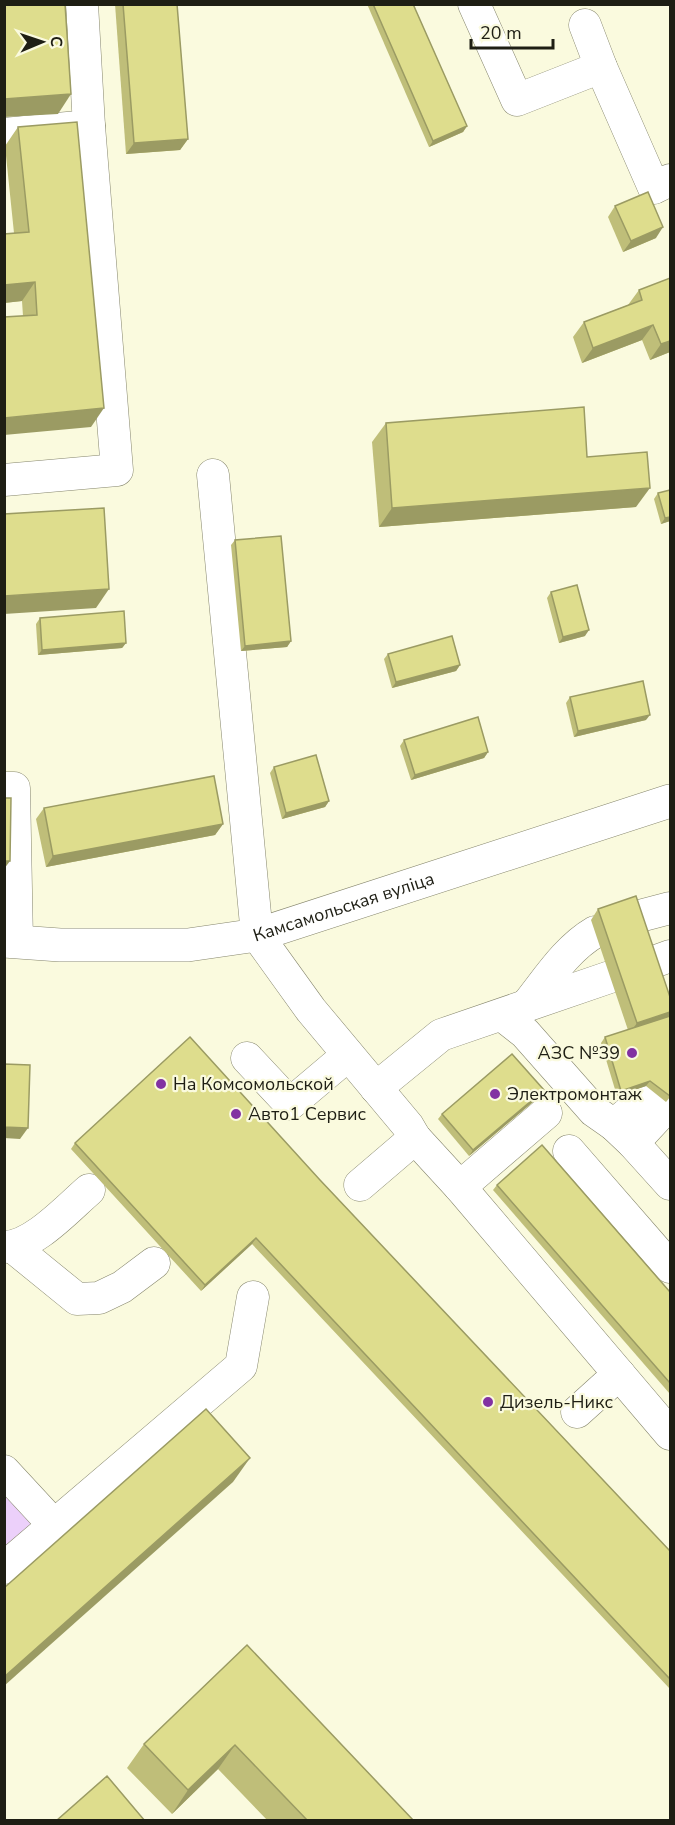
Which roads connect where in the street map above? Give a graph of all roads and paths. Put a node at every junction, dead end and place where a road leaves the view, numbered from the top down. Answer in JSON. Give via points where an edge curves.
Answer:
{"nodes":[{"id":1,"x":82,"y":4,"type":"edge"},
{"id":2,"x":474,"y":4,"type":"edge"},
{"id":3,"x":585,"y":25,"type":"dead end"},
{"id":4,"x":601,"y":67,"type":"junction"},
{"id":5,"x":90,"y":126,"type":"junction"},
{"id":6,"x":4,"y":134,"type":"edge"},
{"id":7,"x":670,"y":180,"type":"edge"},
{"id":8,"x":213,"y":475,"type":"dead end"},
{"id":9,"x":4,"y":480,"type":"edge"},
{"id":10,"x":4,"y":788,"type":"edge"},
{"id":11,"x":670,"y":801,"type":"edge"},
{"id":12,"x":670,"y":909,"type":"edge"},
{"id":13,"x":632,"y":918,"type":"edge"},
{"id":14,"x":595,"y":932,"type":"dead end"},
{"id":15,"x":257,"y":935,"type":"junction"},
{"id":16,"x":11,"y":942,"type":"edge"},
{"id":17,"x":610,"y":977,"type":"dead end"},
{"id":18,"x":514,"y":1010,"type":"junction"},
{"id":19,"x":348,"y":1055,"type":"junction"},
{"id":20,"x":247,"y":1058,"type":"dead end"},
{"id":21,"x":376,"y":1088,"type":"junction"},
{"id":22,"x":662,"y":1097,"type":"edge"},
{"id":23,"x":546,"y":1113,"type":"dead end"},
{"id":24,"x":624,"y":1134,"type":"junction"},
{"id":25,"x":415,"y":1138,"type":"junction"},
{"id":26,"x":569,"y":1151,"type":"dead end"},
{"id":27,"x":670,"y":1184,"type":"edge"},
{"id":28,"x":360,"y":1185,"type":"dead end"},
{"id":29,"x":460,"y":1187,"type":"junction"},
{"id":30,"x":89,"y":1190,"type":"dead end"},
{"id":31,"x":9,"y":1247,"type":"edge"},
{"id":32,"x":154,"y":1263,"type":"dead end"},
{"id":33,"x":670,"y":1267,"type":"edge"},
{"id":34,"x":253,"y":1297,"type":"dead end"},
{"id":35,"x":619,"y":1374,"type":"junction"},
{"id":36,"x":577,"y":1412,"type":"dead end"},
{"id":37,"x":670,"y":1434,"type":"edge"},
{"id":38,"x":4,"y":1470,"type":"edge"},
{"id":39,"x":54,"y":1525,"type":"junction"},
{"id":40,"x":4,"y":1568,"type":"edge"}],
"edges":[{"from":1,"to":5,"type":"lane"},
{"from":2,"to":4,"type":"lane","via":[[517,100]]},
{"from":3,"to":4,"type":"lane"},
{"from":4,"to":7,"type":"lane","via":[[654,188]]},
{"from":5,"to":6,"type":"lane"},
{"from":5,"to":9,"type":"lane","via":[[117,470]]},
{"from":8,"to":15,"type":"lane"},
{"from":10,"to":16,"type":"lane","via":[[14,788]]},
{"from":11,"to":15,"type":"main road","name":"Камсамольская вуліца"},
{"from":12,"to":13,"type":"lane"},
{"from":14,"to":18,"type":"lane","via":[[580,941]]},
{"from":15,"to":16,"type":"main road","name":"Камсамольская вуліца","via":[[188,945]]},
{"from":15,"to":19,"type":"lane"},
{"from":17,"to":18,"type":"lane"},
{"from":18,"to":21,"type":"lane","via":[[441,1035]]},
{"from":18,"to":24,"type":"lane","via":[[525,1033],[594,1110]]},
{"from":19,"to":20,"type":"lane","via":[[290,1104]]},
{"from":19,"to":21,"type":"lane"},
{"from":21,"to":25,"type":"lane"},
{"from":22,"to":24,"type":"lane"},
{"from":23,"to":29,"type":"lane"},
{"from":24,"to":27,"type":"lane"},
{"from":25,"to":28,"type":"lane"},
{"from":25,"to":29,"type":"lane"},
{"from":26,"to":33,"type":"lane"},
{"from":29,"to":35,"type":"lane"},
{"from":30,"to":31,"type":"lane","via":[[30,1240]]},
{"from":31,"to":32,"type":"lane","via":[[77,1299],[99,1298],[122,1287]]},
{"from":34,"to":39,"type":"lane","via":[[241,1365]]},
{"from":35,"to":36,"type":"lane"},
{"from":35,"to":37,"type":"lane"},
{"from":38,"to":39,"type":"lane"},
{"from":39,"to":40,"type":"lane"}]}
